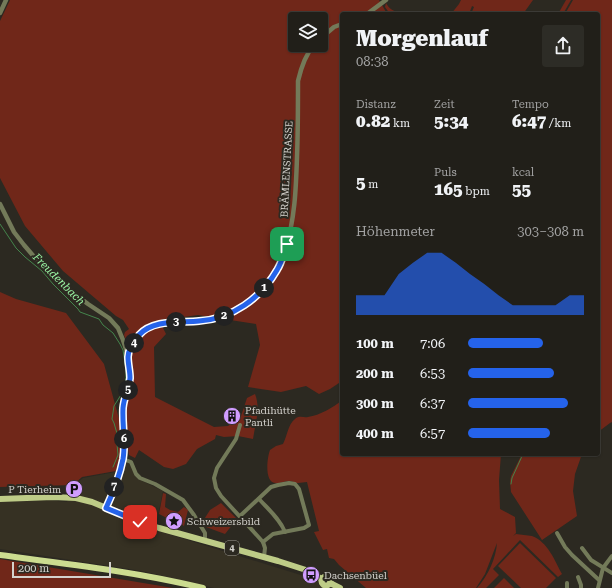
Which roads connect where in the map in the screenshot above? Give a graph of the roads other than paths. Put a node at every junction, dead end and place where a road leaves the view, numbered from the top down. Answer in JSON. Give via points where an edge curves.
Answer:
{"nodes":[{"id":1,"x":6,"y":0,"type":"edge"},
{"id":2,"x":386,"y":0,"type":"edge"},
{"id":3,"x":370,"y":12,"type":"edge"},
{"id":4,"x":0,"y":13,"type":"edge"},
{"id":5,"x":340,"y":25,"type":"edge"},
{"id":6,"x":328,"y":32,"type":"edge"},
{"id":7,"x":309,"y":52,"type":"edge"},
{"id":8,"x":0,"y":204,"type":"edge"},
{"id":9,"x":128,"y":355,"type":"junction"},
{"id":10,"x":240,"y":425,"type":"dead end"},
{"id":11,"x":123,"y":459,"type":"junction"},
{"id":12,"x":0,"y":499,"type":"edge"},
{"id":13,"x":258,"y":499,"type":"junction"},
{"id":14,"x":106,"y":508,"type":"junction"},
{"id":15,"x":240,"y":516,"type":"junction"},
{"id":16,"x":284,"y":532,"type":"junction"},
{"id":17,"x":557,"y":533,"type":"dead end"},
{"id":18,"x":205,"y":541,"type":"junction"},
{"id":19,"x":263,"y":542,"type":"junction"},
{"id":20,"x":582,"y":548,"type":"dead end"},
{"id":21,"x":0,"y":555,"type":"edge"},
{"id":22,"x":612,"y":556,"type":"edge"},
{"id":23,"x":264,"y":557,"type":"junction"},
{"id":24,"x":603,"y":568,"type":"junction"},
{"id":25,"x":612,"y":573,"type":"edge"},
{"id":26,"x":578,"y":577,"type":"dead end"},
{"id":27,"x":599,"y":580,"type":"junction"},
{"id":28,"x":567,"y":583,"type":"dead end"},
{"id":29,"x":326,"y":586,"type":"edge"},
{"id":30,"x":203,"y":588,"type":"edge"},
{"id":31,"x":340,"y":588,"type":"edge"},
{"id":32,"x":567,"y":588,"type":"edge"},
{"id":33,"x":581,"y":588,"type":"edge"},
{"id":34,"x":598,"y":588,"type":"edge"}],
"edges":[{"from":1,"to":4,"type":"street"},
{"from":2,"to":3,"type":"street"},
{"from":5,"to":6,"type":"street"},
{"from":7,"to":9,"type":"street","name":"BRÄMLENSTRASSE","via":[[298,81],[296,192],[292,226],[278,270],[256,296],[230,314],[216,319],[153,325],[140,334]]},
{"from":8,"to":9,"type":"street","via":[[14,232],[36,259],[67,288],[109,318],[118,328]]},
{"from":9,"to":11,"type":"street","via":[[130,378],[123,409]]},
{"from":10,"to":15,"type":"street","via":[[236,439],[217,468],[214,478],[221,496]]},
{"from":11,"to":14,"type":"street"},
{"from":11,"to":18,"type":"street","via":[[131,462],[140,478],[183,500],[205,534]]},
{"from":12,"to":14,"type":"main road","number":"4","via":[[76,498]]},
{"from":13,"to":15,"type":"street"},
{"from":13,"to":16,"type":"street","via":[[277,518]]},
{"from":13,"to":16,"type":"street","via":[[271,487],[278,485],[295,484],[299,489],[309,525]]},
{"from":14,"to":18,"type":"main road","number":"4","via":[[153,526]]},
{"from":15,"to":19,"type":"street"},
{"from":16,"to":19,"type":"street","via":[[273,534]]},
{"from":17,"to":27,"type":"street","via":[[572,555]]},
{"from":18,"to":23,"type":"main road","number":"4"},
{"from":19,"to":23,"type":"street"},
{"from":20,"to":24,"type":"street","via":[[591,560]]},
{"from":21,"to":30,"type":"highway","via":[[137,574]]},
{"from":22,"to":24,"type":"street"},
{"from":23,"to":29,"type":"main road","number":"4","via":[[306,570],[322,579],[321,583]]},
{"from":24,"to":25,"type":"street"},
{"from":24,"to":27,"type":"street"},
{"from":26,"to":33,"type":"street"},
{"from":27,"to":34,"type":"street"},
{"from":28,"to":32,"type":"street"},
{"from":29,"to":31,"type":"main road","number":"4"}]}
